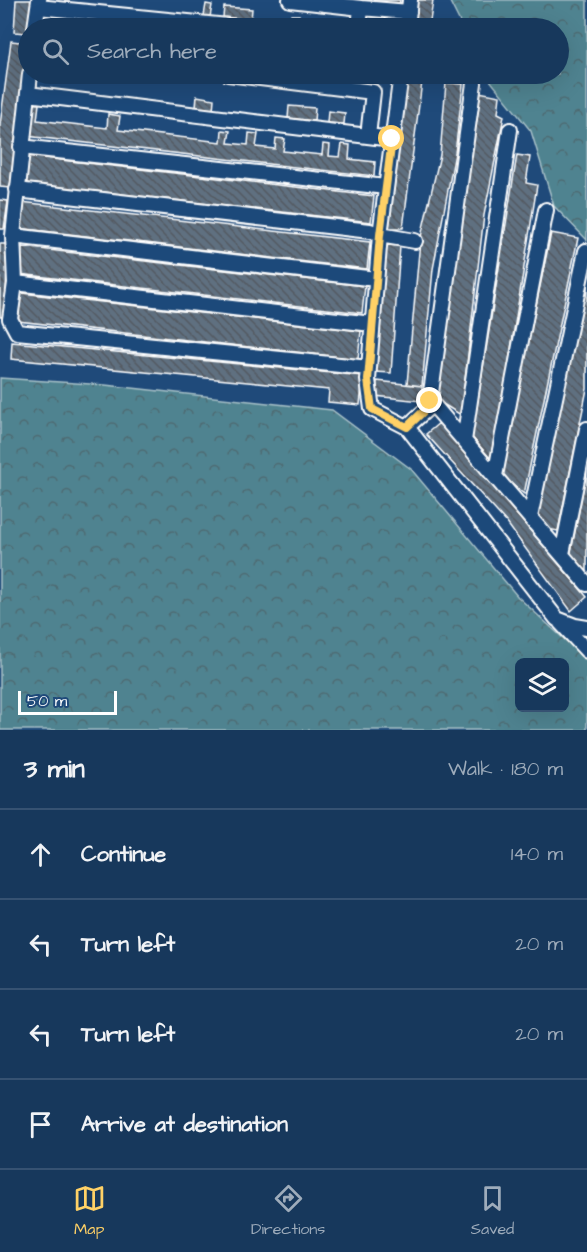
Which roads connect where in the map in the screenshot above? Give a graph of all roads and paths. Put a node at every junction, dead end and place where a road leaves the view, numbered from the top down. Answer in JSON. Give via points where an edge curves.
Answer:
{"nodes":[{"id":1,"x":290,"y":0,"type":"edge"},
{"id":2,"x":38,"y":3,"type":"edge"},
{"id":3,"x":409,"y":6,"type":"edge"},
{"id":4,"x":361,"y":8,"type":"junction"},
{"id":5,"x":36,"y":18,"type":"edge"},
{"id":6,"x":164,"y":18,"type":"edge"},
{"id":7,"x":360,"y":18,"type":"edge"},
{"id":8,"x":29,"y":84,"type":"edge"},
{"id":9,"x":309,"y":84,"type":"edge"},
{"id":10,"x":400,"y":84,"type":"edge"},
{"id":11,"x":474,"y":84,"type":"edge"},
{"id":12,"x":28,"y":94,"type":"junction"},
{"id":13,"x":510,"y":130,"type":"dead end"},
{"id":14,"x":368,"y":136,"type":"junction"},
{"id":15,"x":392,"y":139,"type":"junction"},
{"id":16,"x":21,"y":147,"type":"junction"},
{"id":17,"x":386,"y":187,"type":"junction"},
{"id":18,"x":17,"y":190,"type":"junction"},
{"id":19,"x":546,"y":210,"type":"dead end"},
{"id":20,"x":380,"y":235,"type":"junction"},
{"id":21,"x":13,"y":236,"type":"junction"},
{"id":22,"x":415,"y":241,"type":"dead end"},
{"id":23,"x":586,"y":251,"type":"edge"},
{"id":24,"x":376,"y":279,"type":"junction"},
{"id":25,"x":15,"y":283,"type":"junction"},
{"id":26,"x":372,"y":324,"type":"junction"},
{"id":27,"x":369,"y":368,"type":"junction"},
{"id":28,"x":430,"y":401,"type":"junction"},
{"id":29,"x":407,"y":427,"type":"junction"},
{"id":30,"x":587,"y":429,"type":"edge"},
{"id":31,"x":464,"y":441,"type":"junction"},
{"id":32,"x":495,"y":476,"type":"junction"},
{"id":33,"x":530,"y":517,"type":"junction"},
{"id":34,"x":562,"y":554,"type":"junction"},
{"id":35,"x":587,"y":584,"type":"edge"},
{"id":36,"x":557,"y":619,"type":"junction"},
{"id":37,"x":586,"y":625,"type":"edge"},
{"id":38,"x":587,"y":651,"type":"edge"}],
"edges":[{"from":1,"to":4,"type":"lane"},
{"from":2,"to":5,"type":"lane"},
{"from":2,"to":6,"type":"lane"},
{"from":3,"to":4,"type":"lane"},
{"from":4,"to":7,"type":"lane"},
{"from":8,"to":12,"type":"lane"},
{"from":9,"to":14,"type":"lane","via":[[373,92]]},
{"from":10,"to":15,"type":"lane"},
{"from":11,"to":28,"type":"lane"},
{"from":12,"to":14,"type":"lane"},
{"from":12,"to":16,"type":"lane"},
{"from":13,"to":31,"type":"lane"},
{"from":14,"to":15,"type":"lane"},
{"from":15,"to":17,"type":"lane"},
{"from":16,"to":17,"type":"lane"},
{"from":16,"to":18,"type":"lane"},
{"from":17,"to":20,"type":"lane"},
{"from":18,"to":20,"type":"lane"},
{"from":18,"to":21,"type":"lane"},
{"from":19,"to":32,"type":"lane"},
{"from":20,"to":22,"type":"lane"},
{"from":20,"to":24,"type":"lane"},
{"from":21,"to":24,"type":"lane"},
{"from":21,"to":25,"type":"lane"},
{"from":23,"to":33,"type":"lane"},
{"from":24,"to":26,"type":"lane"},
{"from":25,"to":26,"type":"lane"},
{"from":25,"to":27,"type":"lane","via":[[10,319],[17,332]]},
{"from":26,"to":27,"type":"lane"},
{"from":27,"to":29,"type":"lane","via":[[372,409]]},
{"from":28,"to":29,"type":"lane"},
{"from":28,"to":31,"type":"lane"},
{"from":29,"to":36,"type":"lane"},
{"from":30,"to":34,"type":"lane"},
{"from":31,"to":32,"type":"lane"},
{"from":32,"to":33,"type":"lane"},
{"from":33,"to":34,"type":"lane"},
{"from":34,"to":35,"type":"lane"},
{"from":36,"to":37,"type":"lane"},
{"from":36,"to":38,"type":"lane"}]}
